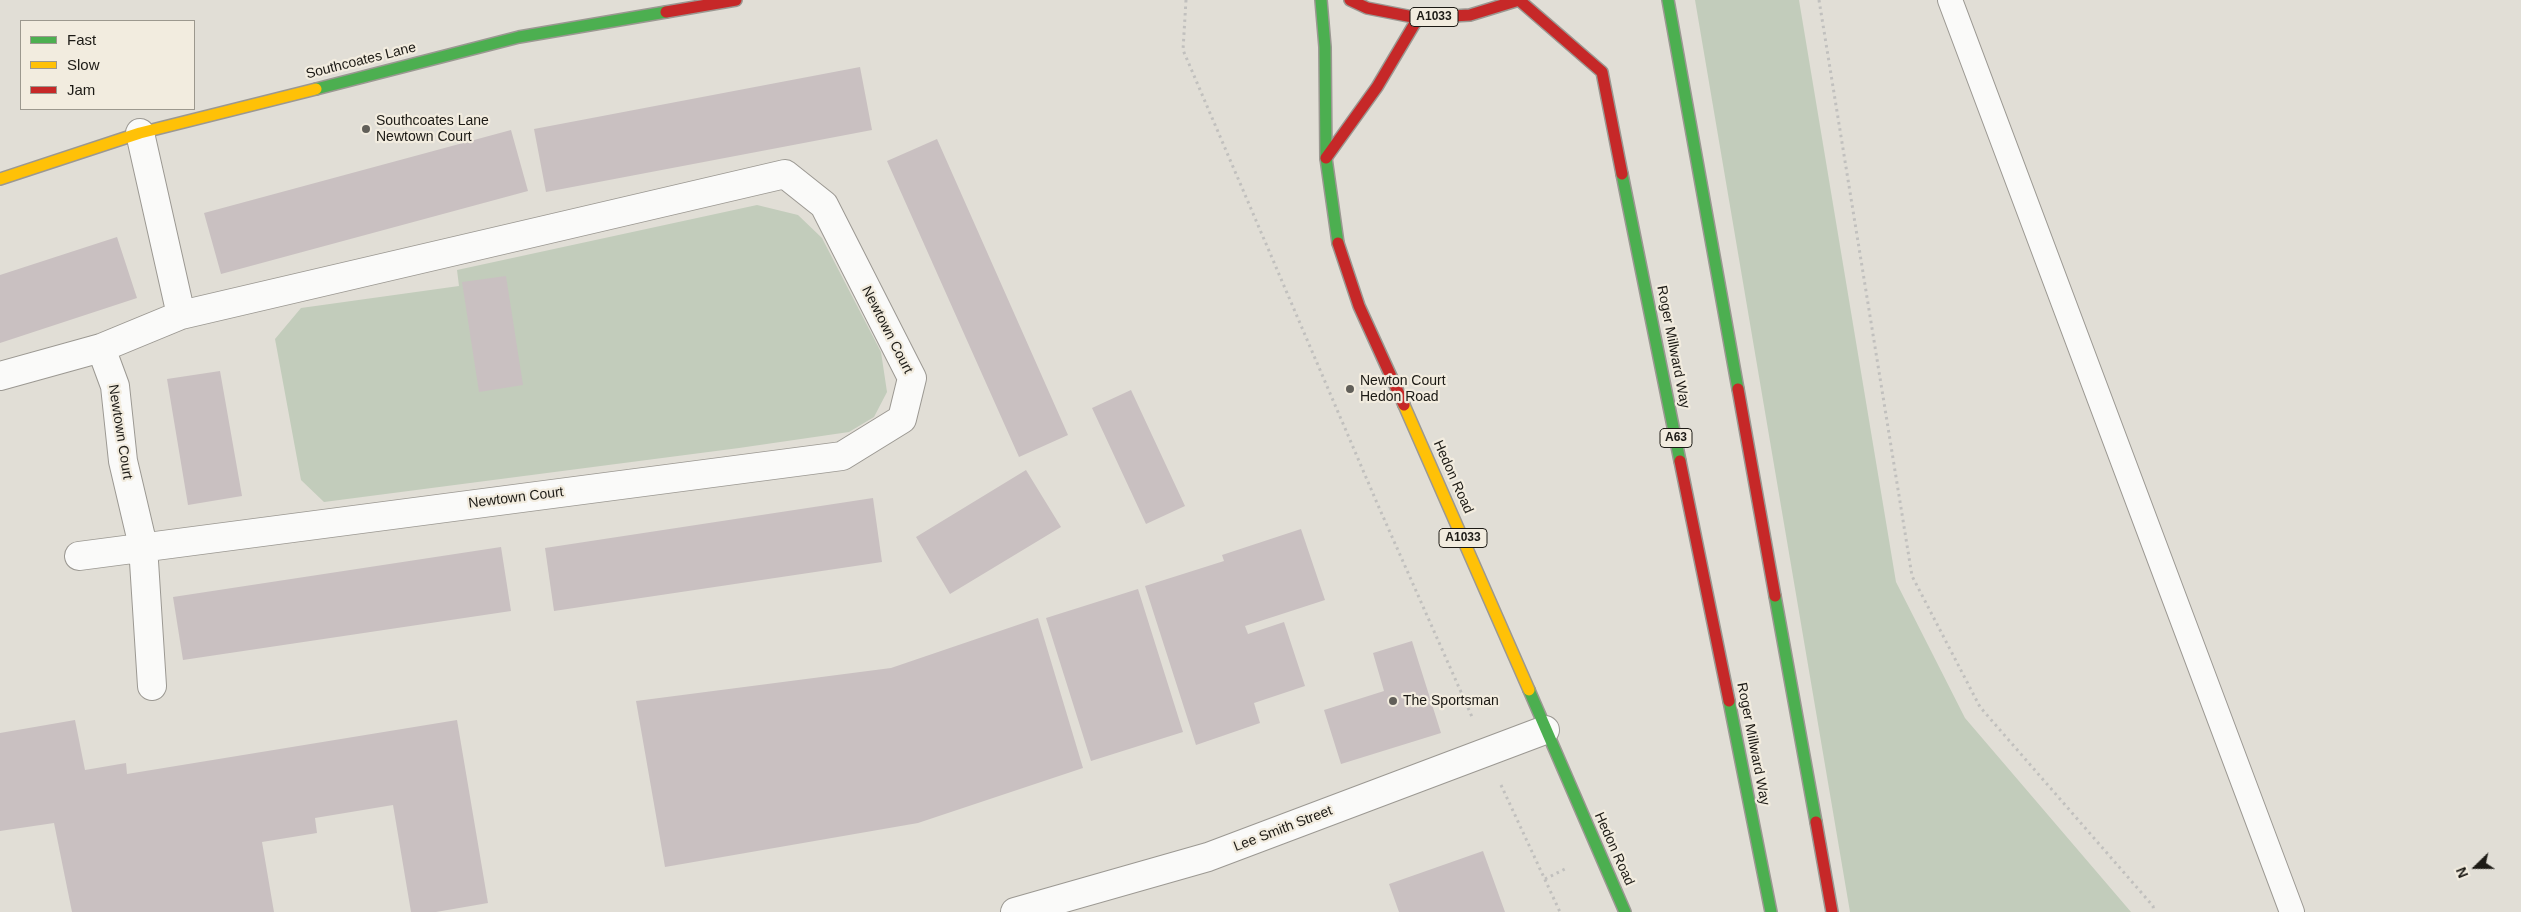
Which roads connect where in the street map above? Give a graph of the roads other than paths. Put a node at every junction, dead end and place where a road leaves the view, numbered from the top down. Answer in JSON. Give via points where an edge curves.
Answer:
{"nodes":[{"id":1,"x":736,"y":0,"type":"edge"},
{"id":2,"x":1321,"y":0,"type":"edge"},
{"id":3,"x":1350,"y":0,"type":"edge"},
{"id":4,"x":1519,"y":0,"type":"edge"},
{"id":5,"x":1668,"y":0,"type":"edge"},
{"id":6,"x":1950,"y":0,"type":"edge"},
{"id":7,"x":1418,"y":18,"type":"junction"},
{"id":8,"x":140,"y":133,"type":"junction"},
{"id":9,"x":1326,"y":158,"type":"junction"},
{"id":10,"x":0,"y":179,"type":"edge"},
{"id":11,"x":181,"y":315,"type":"junction"},
{"id":12,"x":101,"y":348,"type":"junction"},
{"id":13,"x":0,"y":376,"type":"edge"},
{"id":14,"x":143,"y":546,"type":"junction"},
{"id":15,"x":79,"y":556,"type":"dead end"},
{"id":16,"x":152,"y":686,"type":"dead end"},
{"id":17,"x":1545,"y":730,"type":"junction"},
{"id":18,"x":1015,"y":912,"type":"edge"},
{"id":19,"x":1625,"y":912,"type":"edge"},
{"id":20,"x":1771,"y":912,"type":"edge"},
{"id":21,"x":1832,"y":912,"type":"edge"},
{"id":22,"x":2292,"y":912,"type":"edge"}],
"edges":[{"from":1,"to":8,"type":"main road","name":"Southcoates Lane","via":[[519,36]]},
{"from":2,"to":9,"type":"main road","number":"A1033","via":[[1325,46]]},
{"from":3,"to":7,"type":"main road","number":"A1033","via":[[1367,8]]},
{"from":4,"to":7,"type":"main road","number":"A1033","via":[[1470,16]]},
{"from":4,"to":20,"type":"main road","name":"Roger Millward Way","number":"A63","via":[[1602,72]]},
{"from":5,"to":21,"type":"main road"},
{"from":6,"to":22,"type":"lane"},
{"from":7,"to":9,"type":"main road","number":"A1033","via":[[1377,87]]},
{"from":8,"to":10,"type":"main road","name":"Southcoates Lane"},
{"from":8,"to":11,"type":"street"},
{"from":9,"to":17,"type":"main road","name":"Hedon Road","number":"A1033","via":[[1336,241],[1359,306]]},
{"from":11,"to":12,"type":"street","name":"Newtown Court"},
{"from":11,"to":14,"type":"street","name":"Newtown Court","via":[[785,174],[824,205],[912,378],[902,419],[842,456]]},
{"from":12,"to":13,"type":"street","name":"Newtown Court"},
{"from":12,"to":14,"type":"street","name":"Newtown Court","via":[[115,386],[123,461]]},
{"from":14,"to":15,"type":"street","name":"Newtown Court"},
{"from":14,"to":16,"type":"street","name":"Newtown Court"},
{"from":17,"to":18,"type":"street","name":"Lee Smith Street","via":[[1208,857]]},
{"from":17,"to":19,"type":"main road","name":"Hedon Road","number":"A1033"}]}
